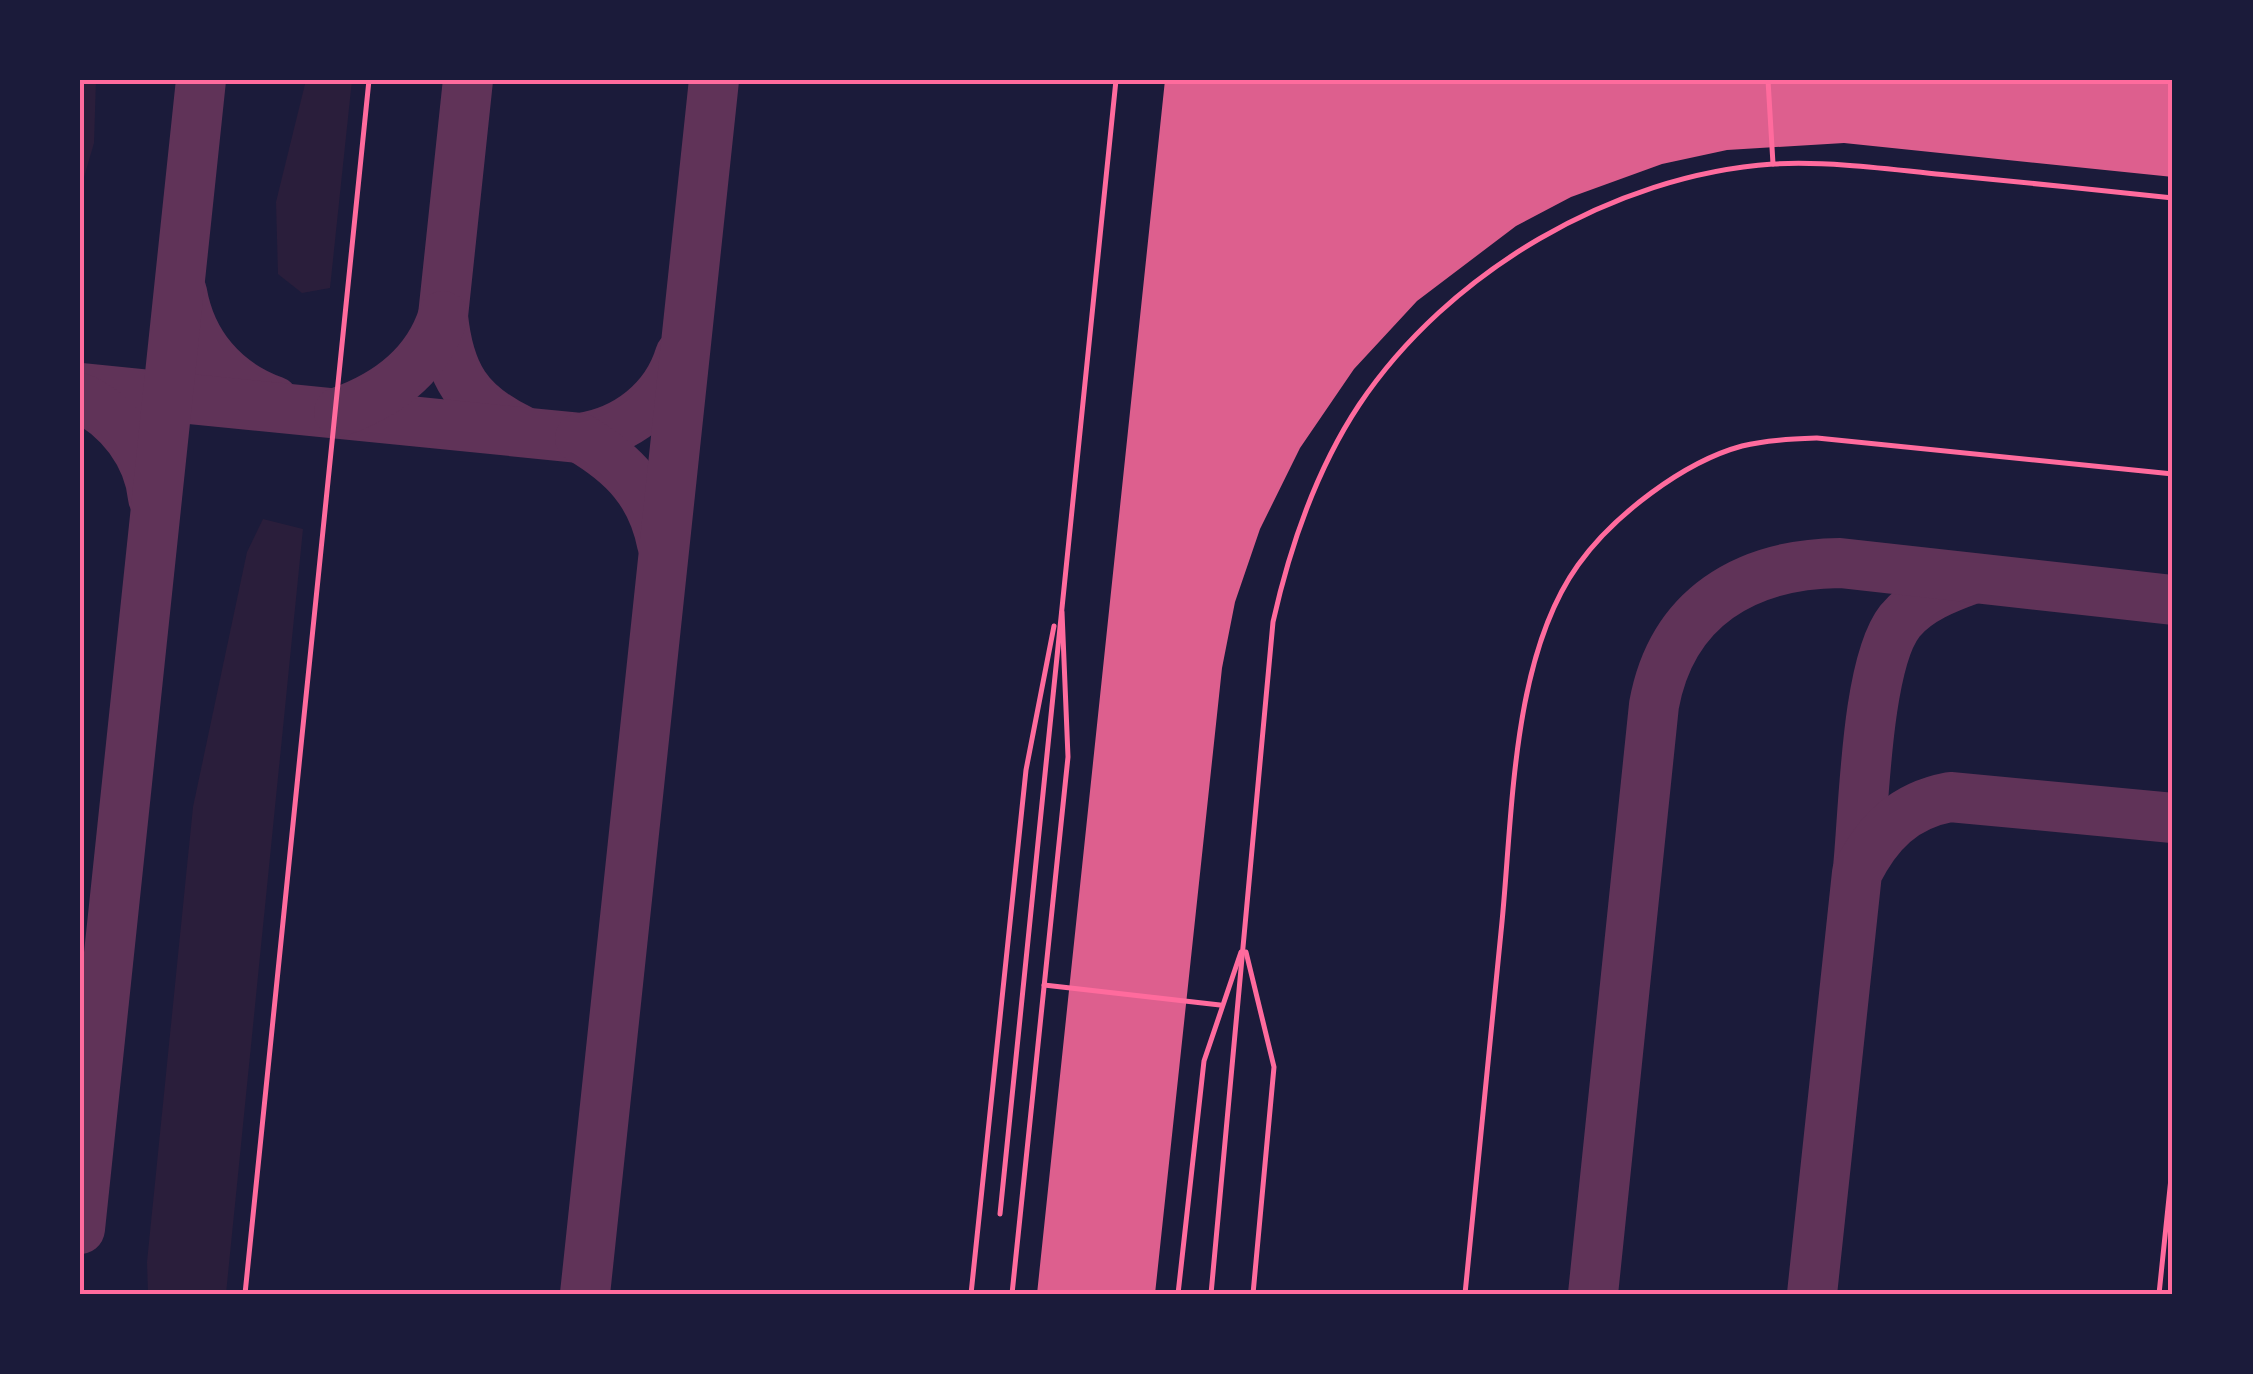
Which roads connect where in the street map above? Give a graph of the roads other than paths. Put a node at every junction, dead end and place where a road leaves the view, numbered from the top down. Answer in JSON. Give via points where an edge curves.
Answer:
{"nodes":[{"id":1,"x":369,"y":80,"type":"edge"},
{"id":2,"x":1116,"y":80,"type":"edge"},
{"id":3,"x":1768,"y":80,"type":"edge"},
{"id":4,"x":1772,"y":164,"type":"junction"},
{"id":5,"x":2173,"y":198,"type":"edge"},
{"id":6,"x":2173,"y":474,"type":"edge"},
{"id":7,"x":1061,"y":594,"type":"junction"},
{"id":8,"x":1244,"y":944,"type":"junction"},
{"id":9,"x":1044,"y":986,"type":"junction"},
{"id":10,"x":1220,"y":1006,"type":"junction"},
{"id":11,"x":2173,"y":1159,"type":"edge"},
{"id":12,"x":1000,"y":1214,"type":"dead end"},
{"id":13,"x":244,"y":1294,"type":"edge"},
{"id":14,"x":971,"y":1294,"type":"edge"},
{"id":15,"x":1012,"y":1294,"type":"edge"},
{"id":16,"x":1178,"y":1294,"type":"edge"},
{"id":17,"x":1210,"y":1294,"type":"edge"},
{"id":18,"x":1253,"y":1294,"type":"edge"},
{"id":19,"x":1465,"y":1294,"type":"edge"},
{"id":20,"x":2159,"y":1294,"type":"edge"}],
"edges":[{"from":1,"to":13,"type":"lane"},
{"from":2,"to":7,"type":"lane"},
{"from":3,"to":4,"type":"lane"},
{"from":4,"to":5,"type":"lane","via":[[1863,166]]},
{"from":4,"to":8,"type":"lane","via":[[1646,190],[1524,250],[1427,324],[1360,405],[1305,512],[1277,604]]},
{"from":6,"to":19,"type":"lane","via":[[1817,438],[1778,440],[1742,446],[1685,474],[1636,508],[1577,566],[1542,638],[1522,732]]},
{"from":7,"to":9,"type":"lane","via":[[1068,757]]},
{"from":7,"to":12,"type":"lane"},
{"from":7,"to":14,"type":"lane","via":[[1026,770]]},
{"from":8,"to":10,"type":"lane"},
{"from":8,"to":17,"type":"lane"},
{"from":8,"to":18,"type":"lane","via":[[1274,1067]]},
{"from":9,"to":10,"type":"lane"},
{"from":9,"to":15,"type":"lane"},
{"from":10,"to":16,"type":"lane","via":[[1204,1061]]},
{"from":11,"to":20,"type":"lane"}]}
